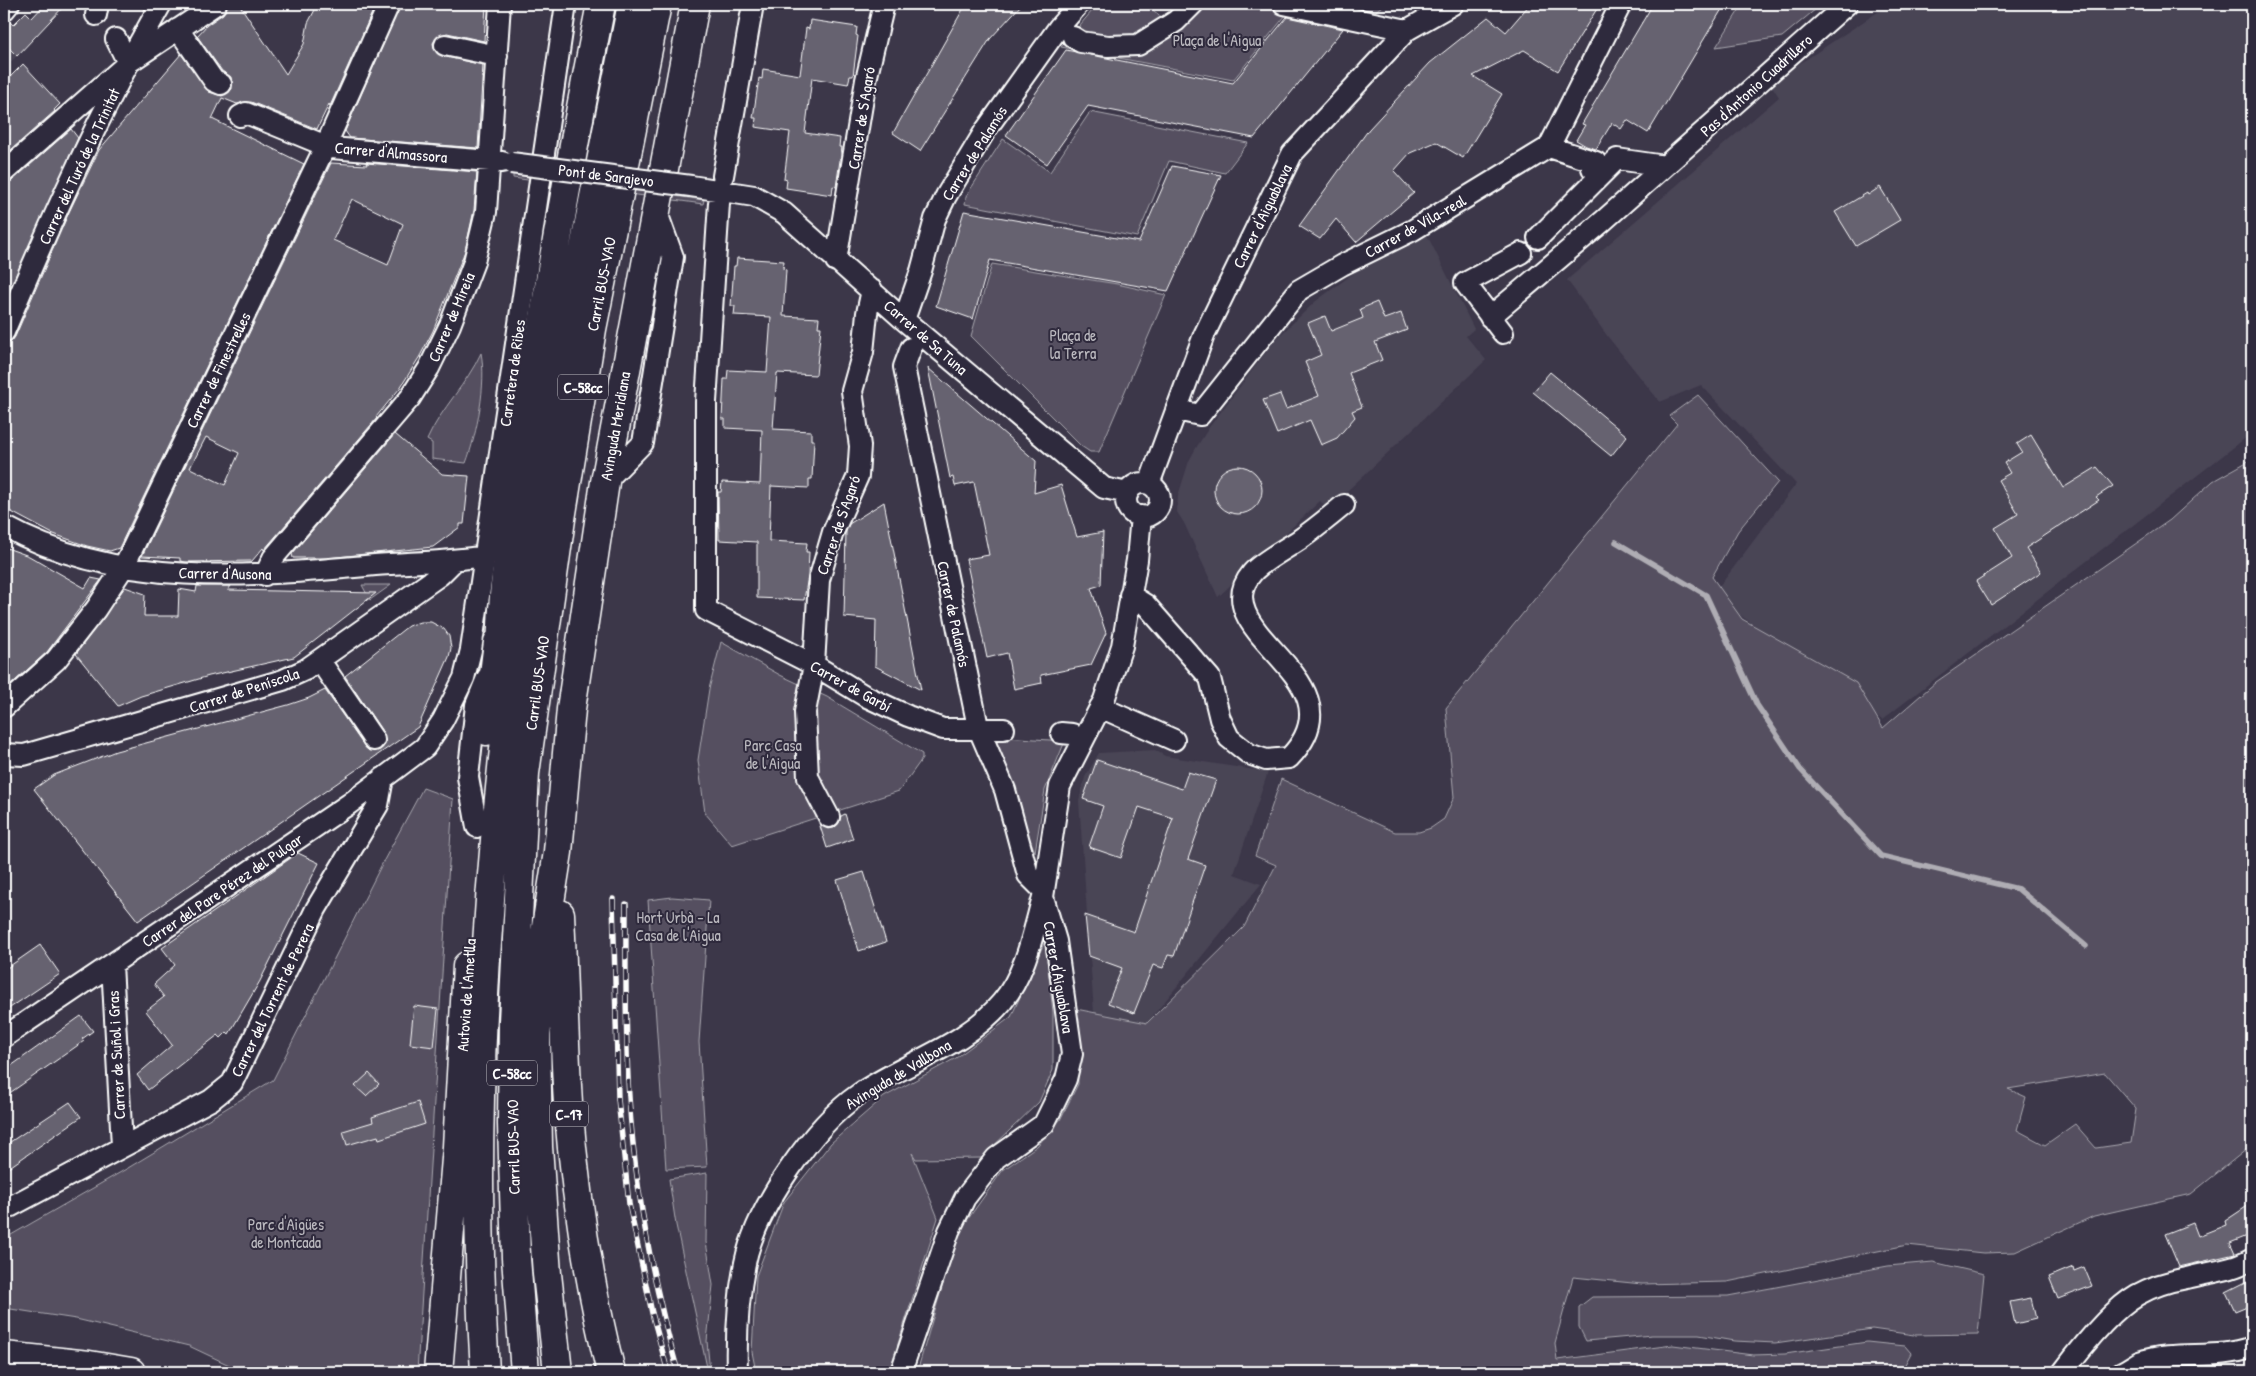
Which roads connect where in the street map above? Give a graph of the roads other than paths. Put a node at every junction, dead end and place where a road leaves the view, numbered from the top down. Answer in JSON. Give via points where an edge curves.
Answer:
{"nodes":[{"id":1,"x":9,"y":4,"type":"edge"},
{"id":2,"x":161,"y":4,"type":"edge"},
{"id":3,"x":216,"y":4,"type":"edge"},
{"id":4,"x":389,"y":4,"type":"edge"},
{"id":5,"x":500,"y":4,"type":"edge"},
{"id":6,"x":566,"y":4,"type":"edge"},
{"id":7,"x":585,"y":4,"type":"edge"},
{"id":8,"x":601,"y":4,"type":"edge"},
{"id":9,"x":632,"y":4,"type":"edge"},
{"id":10,"x":657,"y":4,"type":"edge"},
{"id":11,"x":694,"y":4,"type":"edge"},
{"id":12,"x":753,"y":4,"type":"edge"},
{"id":13,"x":884,"y":4,"type":"edge"},
{"id":14,"x":1079,"y":4,"type":"edge"},
{"id":15,"x":1193,"y":4,"type":"edge"},
{"id":16,"x":1284,"y":4,"type":"edge"},
{"id":17,"x":1452,"y":4,"type":"edge"},
{"id":18,"x":1621,"y":4,"type":"edge"},
{"id":19,"x":1847,"y":4,"type":"edge"},
{"id":20,"x":4,"y":10,"type":"edge"},
{"id":21,"x":178,"y":29,"type":"junction"},
{"id":22,"x":1407,"y":30,"type":"junction"},
{"id":23,"x":1073,"y":37,"type":"dead end"},
{"id":24,"x":115,"y":41,"type":"dead end"},
{"id":25,"x":445,"y":45,"type":"dead end"},
{"id":26,"x":497,"y":56,"type":"junction"},
{"id":27,"x":128,"y":63,"type":"junction"},
{"id":28,"x":217,"y":84,"type":"dead end"},
{"id":29,"x":243,"y":115,"type":"dead end"},
{"id":30,"x":575,"y":132,"type":"junction"},
{"id":31,"x":1549,"y":146,"type":"junction"},
{"id":32,"x":325,"y":147,"type":"junction"},
{"id":33,"x":490,"y":160,"type":"junction"},
{"id":34,"x":1582,"y":164,"type":"dead end"},
{"id":35,"x":1665,"y":166,"type":"junction"},
{"id":36,"x":4,"y":172,"type":"edge"},
{"id":37,"x":721,"y":190,"type":"junction"},
{"id":38,"x":1538,"y":238,"type":"dead end"},
{"id":39,"x":1521,"y":253,"type":"dead end"},
{"id":40,"x":836,"y":262,"type":"junction"},
{"id":41,"x":872,"y":290,"type":"junction"},
{"id":42,"x":1490,"y":317,"type":"junction"},
{"id":43,"x":904,"y":320,"type":"junction"},
{"id":44,"x":4,"y":332,"type":"edge"},
{"id":45,"x":1503,"y":333,"type":"dead end"},
{"id":46,"x":911,"y":348,"type":"dead end"},
{"id":47,"x":1176,"y":410,"type":"junction"},
{"id":48,"x":1149,"y":484,"type":"junction"},
{"id":49,"x":1128,"y":494,"type":"junction"},
{"id":50,"x":1344,"y":505,"type":"dead end"},
{"id":51,"x":1141,"y":516,"type":"junction"},
{"id":52,"x":4,"y":526,"type":"edge"},
{"id":53,"x":484,"y":556,"type":"junction"},
{"id":54,"x":454,"y":561,"type":"junction"},
{"id":55,"x":123,"y":568,"type":"junction"},
{"id":56,"x":265,"y":575,"type":"junction"},
{"id":57,"x":1130,"y":595,"type":"junction"},
{"id":58,"x":501,"y":618,"type":"junction"},
{"id":59,"x":320,"y":660,"type":"junction"},
{"id":60,"x":814,"y":666,"type":"junction"},
{"id":61,"x":4,"y":707,"type":"edge"},
{"id":62,"x":1100,"y":707,"type":"junction"},
{"id":63,"x":978,"y":728,"type":"junction"},
{"id":64,"x":1004,"y":729,"type":"dead end"},
{"id":65,"x":435,"y":735,"type":"joint"},
{"id":66,"x":374,"y":740,"type":"dead end"},
{"id":67,"x":1174,"y":740,"type":"dead end"},
{"id":68,"x":4,"y":754,"type":"edge"},
{"id":69,"x":383,"y":778,"type":"junction"},
{"id":70,"x":501,"y":778,"type":"junction"},
{"id":71,"x":349,"y":804,"type":"junction"},
{"id":72,"x":829,"y":817,"type":"dead end"},
{"id":73,"x":368,"y":820,"type":"junction"},
{"id":74,"x":558,"y":852,"type":"junction"},
{"id":75,"x":1044,"y":894,"type":"junction"},
{"id":76,"x":112,"y":964,"type":"junction"},
{"id":77,"x":4,"y":1037,"type":"edge"},
{"id":78,"x":482,"y":1073,"type":"junction"},
{"id":79,"x":122,"y":1146,"type":"junction"},
{"id":80,"x":4,"y":1210,"type":"edge"},
{"id":81,"x":2252,"y":1259,"type":"edge"},
{"id":82,"x":2252,"y":1347,"type":"edge"},
{"id":83,"x":4,"y":1356,"type":"edge"},
{"id":84,"x":2176,"y":1356,"type":"junction"},
{"id":85,"x":130,"y":1372,"type":"edge"},
{"id":86,"x":438,"y":1372,"type":"edge"},
{"id":87,"x":484,"y":1372,"type":"edge"},
{"id":88,"x":506,"y":1372,"type":"edge"},
{"id":89,"x":525,"y":1372,"type":"edge"},
{"id":90,"x":558,"y":1372,"type":"edge"},
{"id":91,"x":611,"y":1372,"type":"edge"},
{"id":92,"x":737,"y":1372,"type":"edge"},
{"id":93,"x":901,"y":1372,"type":"edge"},
{"id":94,"x":2063,"y":1372,"type":"edge"},
{"id":95,"x":2122,"y":1372,"type":"edge"},
{"id":96,"x":2159,"y":1372,"type":"edge"}],
"edges":[{"from":1,"to":20,"type":"street"},
{"from":2,"to":27,"type":"street","name":"Carrer del Turó de la Trinitat"},
{"from":3,"to":21,"type":"street"},
{"from":4,"to":32,"type":"street","name":"Carrer de Finestrelles"},
{"from":5,"to":26,"type":"street","name":"Carrer de Mireia"},
{"from":6,"to":53,"type":"street","name":"Carretera de Ribes"},
{"from":7,"to":30,"type":"highway"},
{"from":8,"to":30,"type":"highway"},
{"from":9,"to":70,"type":"highway","via":[[526,577]]},
{"from":10,"to":89,"type":"highway","name":"Carril BUS-VAO","number":"C-58cc","via":[[592,329],[560,519],[525,773],[513,1022],[512,1124]]},
{"from":11,"to":74,"type":"highway","name":"Avinguda Meridiana","via":[[604,482],[571,708]]},
{"from":12,"to":37,"type":"street"},
{"from":13,"to":40,"type":"street","name":"Carrer de S'Agaró","via":[[866,80]]},
{"from":14,"to":43,"type":"street","name":"Carrer de Palamós","via":[[985,130],[946,196],[935,219]]},
{"from":15,"to":23,"type":"street","via":[[1176,21],[1138,45],[1108,46],[1081,42]]},
{"from":16,"to":22,"type":"street"},
{"from":17,"to":22,"type":"street","name":"Carrer d'Aiguablava"},
{"from":18,"to":31,"type":"street"},
{"from":19,"to":35,"type":"street","name":"Pas d'Antonio Cuadrillero"},
{"from":21,"to":27,"type":"street"},
{"from":21,"to":28,"type":"street"},
{"from":22,"to":47,"type":"street","name":"Carrer d'Aiguablava","via":[[1292,154],[1204,335]]},
{"from":24,"to":27,"type":"street"},
{"from":25,"to":26,"type":"street"},
{"from":26,"to":33,"type":"street","name":"Carrer de Mireia"},
{"from":27,"to":36,"type":"street"},
{"from":27,"to":44,"type":"street","name":"Carrer del Turó de la Trinitat","via":[[54,216]]},
{"from":29,"to":32,"type":"street","name":"Carrer d'Almassora"},
{"from":30,"to":58,"type":"highway","via":[[545,304]]},
{"from":31,"to":34,"type":"street"},
{"from":31,"to":47,"type":"street","name":"Carrer de Vila-real","via":[[1413,230],[1299,290],[1200,415]]},
{"from":32,"to":33,"type":"street","name":"Carrer d'Almassora"},
{"from":32,"to":55,"type":"street","name":"Carrer de Finestrelles"},
{"from":33,"to":37,"type":"street","name":"Pont de Sarajevo","bridge":true},
{"from":33,"to":56,"type":"street","name":"Carrer de Mireia","via":[[481,240],[463,294],[434,360],[410,398],[273,558]]},
{"from":35,"to":38,"type":"street","via":[[1617,159],[1568,198]]},
{"from":35,"to":42,"type":"street","name":"Pas d'Antonio Cuadrillero"},
{"from":37,"to":40,"type":"street","name":"Carrer de Sa Tuna","via":[[754,196],[784,213]]},
{"from":37,"to":60,"type":"street","name":"Carrer de Garbí","via":[[706,402],[706,610]]},
{"from":39,"to":42,"type":"street","via":[[1465,283]]},
{"from":40,"to":41,"type":"street","name":"Carrer de Sa Tuna"},
{"from":41,"to":43,"type":"street","name":"Carrer de Sa Tuna"},
{"from":41,"to":60,"type":"street","name":"Carrer de S'Agaró","via":[[863,352],[852,392],[860,446],[858,476],[833,532],[818,580]]},
{"from":42,"to":45,"type":"street"},
{"from":43,"to":49,"type":"street","name":"Carrer de Sa Tuna","via":[[1104,488]]},
{"from":46,"to":63,"type":"street","name":"Carrer de Palamós","via":[[904,367]]},
{"from":47,"to":48,"type":"street","name":"Carrer d'Aiguablava"},
{"from":48,"to":49,"type":"street","via":[[1139,483]]},
{"from":48,"to":51,"type":"street","via":[[1158,491],[1159,506],[1152,514]]},
{"from":49,"to":51,"type":"street","via":[[1129,508]]},
{"from":50,"to":57,"type":"street","via":[[1252,572],[1241,596],[1245,614],[1300,683],[1310,702],[1310,727],[1301,745],[1289,758],[1266,760],[1249,754],[1229,738],[1220,719],[1210,678],[1146,605]]},
{"from":51,"to":57,"type":"street","name":"Carrer d'Aiguablava"},
{"from":52,"to":55,"type":"street","name":"Carrer d'Ausona","via":[[66,553]]},
{"from":53,"to":54,"type":"street"},
{"from":53,"to":65,"type":"street","name":"Carretera de Ribes","via":[[468,665]]},
{"from":54,"to":56,"type":"street","name":"Carrer d'Ausona","via":[[418,561]]},
{"from":54,"to":59,"type":"street","name":"Carrer de Peníscola"},
{"from":55,"to":56,"type":"street","name":"Carrer d'Ausona"},
{"from":55,"to":61,"type":"street","name":"Carrer de Finestrelles","via":[[56,660]]},
{"from":57,"to":62,"type":"street","name":"Carrer d'Aiguablava","via":[[1122,646]]},
{"from":58,"to":70,"type":"highway"},
{"from":58,"to":86,"type":"highway","name":"Autovia de l'Ametlla","via":[[477,827],[457,1146]]},
{"from":59,"to":66,"type":"street"},
{"from":59,"to":68,"type":"street","name":"Carrer de Peníscola","via":[[305,670],[273,682],[24,755]]},
{"from":60,"to":63,"type":"street","name":"Carrer de Garbí","via":[[865,696],[908,716],[943,728]]},
{"from":60,"to":72,"type":"street","name":"Carrer de S'Agaró","via":[[805,712],[808,777]]},
{"from":62,"to":67,"type":"street"},
{"from":62,"to":75,"type":"street","name":"Carrer d'Aiguablava","via":[[1060,786]]},
{"from":63,"to":64,"type":"street","name":"Carrer de Garbí"},
{"from":63,"to":75,"type":"street","name":"Carrer de Palamós","via":[[1005,790],[1028,875]]},
{"from":65,"to":69,"type":"street","name":"Carrer del Pare Pérez del Pulgar","via":[[425,747]]},
{"from":69,"to":71,"type":"street","name":"Carrer del Pare Pérez del Pulgar"},
{"from":69,"to":73,"type":"street","name":"Carrer del Torrent de Perera","via":[[378,805]]},
{"from":70,"to":78,"type":"highway","via":[[486,952]]},
{"from":71,"to":73,"type":"street"},
{"from":71,"to":76,"type":"street","name":"Carrer del Pare Pérez del Pulgar"},
{"from":73,"to":79,"type":"street","name":"Carrer del Torrent de Perera","via":[[316,909],[232,1083],[211,1100]]},
{"from":74,"to":90,"type":"highway","via":[[540,964],[536,1036],[542,1211]]},
{"from":74,"to":91,"type":"highway","number":"C-17","via":[[568,1103],[575,1174],[594,1296]]},
{"from":75,"to":92,"type":"street","name":"Avinguda de Vallbona","via":[[1021,970],[1001,1002],[976,1025],[939,1051],[859,1094],[834,1114],[800,1152],[755,1232],[745,1263],[736,1343]]},
{"from":75,"to":93,"type":"street","name":"Carrer d'Aiguablava","via":[[1056,942],[1072,1054],[1066,1079],[1044,1124],[996,1158],[965,1198],[949,1231]]},
{"from":76,"to":77,"type":"street","name":"Carrer del Pare Pérez del Pulgar"},
{"from":76,"to":79,"type":"street","name":"Carrer de Suñol i Gras"},
{"from":78,"to":87,"type":"highway","via":[[480,1248]]},
{"from":78,"to":88,"type":"highway"},
{"from":79,"to":80,"type":"street","name":"Carrer del Torrent de Perera"},
{"from":81,"to":94,"type":"street","via":[[2137,1295],[2084,1343]]},
{"from":82,"to":84,"type":"street","via":[[2237,1353]]},
{"from":83,"to":85,"type":"highway","via":[[89,1364]]},
{"from":84,"to":95,"type":"street","via":[[2139,1362]]},
{"from":84,"to":96,"type":"street"}]}
